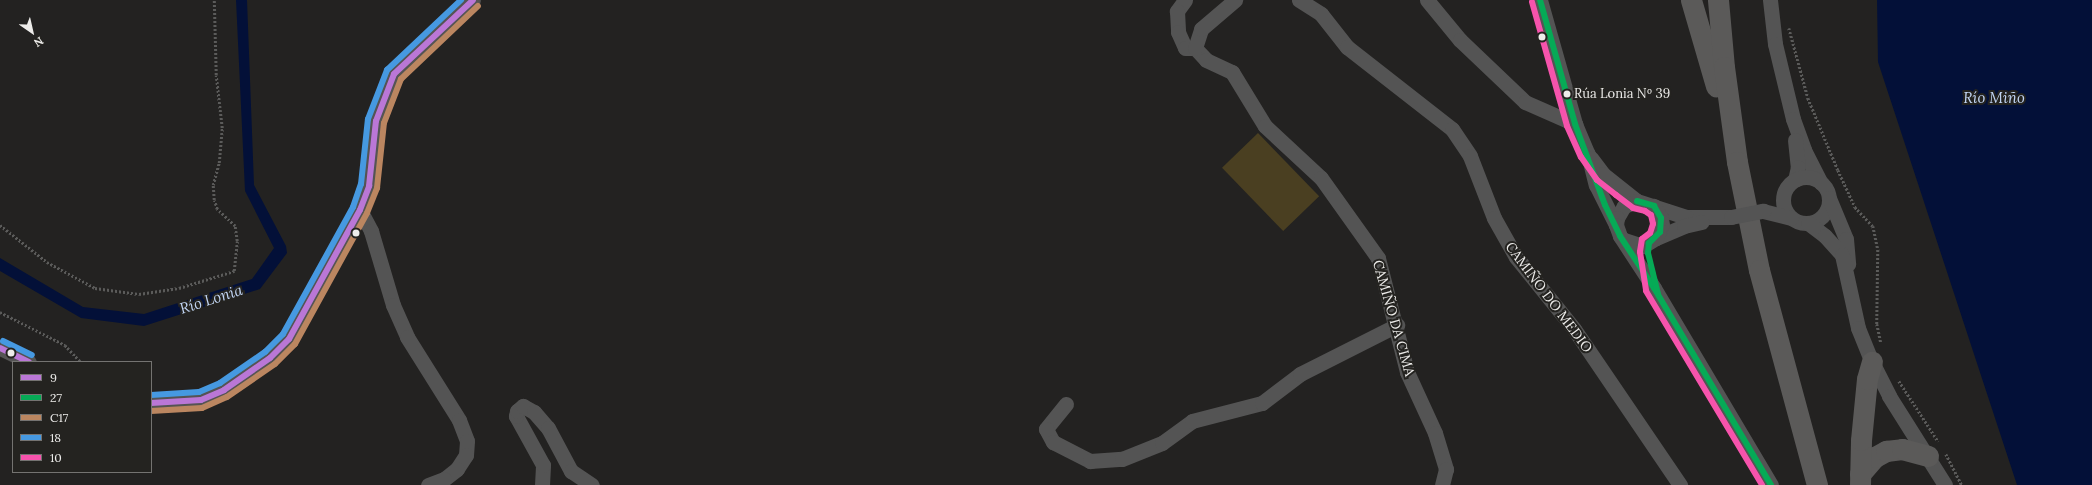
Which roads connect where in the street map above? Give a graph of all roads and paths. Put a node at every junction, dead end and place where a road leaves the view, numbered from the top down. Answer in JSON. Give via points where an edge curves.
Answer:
{"nodes":[{"id":1,"x":214,"y":0,"type":"edge"},
{"id":2,"x":473,"y":0,"type":"edge"},
{"id":3,"x":1185,"y":0,"type":"edge"},
{"id":4,"x":1236,"y":0,"type":"edge"},
{"id":5,"x":1299,"y":0,"type":"edge"},
{"id":6,"x":1427,"y":0,"type":"edge"},
{"id":7,"x":1540,"y":0,"type":"edge"},
{"id":8,"x":1691,"y":0,"type":"edge"},
{"id":9,"x":1718,"y":0,"type":"edge"},
{"id":10,"x":1770,"y":0,"type":"edge"},
{"id":11,"x":1788,"y":26,"type":"dead end"},
{"id":12,"x":1195,"y":48,"type":"junction"},
{"id":13,"x":1793,"y":119,"type":"junction"},
{"id":14,"x":1575,"y":124,"type":"junction"},
{"id":15,"x":1588,"y":154,"type":"junction"},
{"id":16,"x":1737,"y":162,"type":"junction"},
{"id":17,"x":1795,"y":180,"type":"junction"},
{"id":18,"x":1821,"y":183,"type":"junction"},
{"id":19,"x":1784,"y":193,"type":"junction"},
{"id":20,"x":1829,"y":198,"type":"junction"},
{"id":21,"x":1637,"y":201,"type":"junction"},
{"id":22,"x":1654,"y":206,"type":"junction"},
{"id":23,"x":360,"y":210,"type":"junction"},
{"id":24,"x":1763,"y":211,"type":"junction"},
{"id":25,"x":1731,"y":217,"type":"junction"},
{"id":26,"x":1791,"y":218,"type":"junction"},
{"id":27,"x":1808,"y":224,"type":"junction"},
{"id":28,"x":0,"y":225,"type":"edge"},
{"id":29,"x":1616,"y":225,"type":"junction"},
{"id":30,"x":1624,"y":240,"type":"junction"},
{"id":31,"x":1653,"y":241,"type":"junction"},
{"id":32,"x":1848,"y":277,"type":"junction"},
{"id":33,"x":1654,"y":288,"type":"junction"},
{"id":34,"x":0,"y":312,"type":"edge"},
{"id":35,"x":1396,"y":325,"type":"junction"},
{"id":36,"x":0,"y":348,"type":"edge"},
{"id":37,"x":1877,"y":354,"type":"junction"},
{"id":38,"x":27,"y":361,"type":"edge"},
{"id":39,"x":80,"y":361,"type":"edge"},
{"id":40,"x":1898,"y":379,"type":"dead end"},
{"id":41,"x":152,"y":403,"type":"edge"},
{"id":42,"x":1066,"y":404,"type":"dead end"},
{"id":43,"x":1937,"y":450,"type":"junction"},
{"id":44,"x":1860,"y":480,"type":"edge"},
{"id":45,"x":434,"y":484,"type":"edge"},
{"id":46,"x":542,"y":485,"type":"edge"},
{"id":47,"x":592,"y":485,"type":"edge"},
{"id":48,"x":1442,"y":485,"type":"edge"},
{"id":49,"x":1680,"y":485,"type":"edge"},
{"id":50,"x":1771,"y":485,"type":"edge"},
{"id":51,"x":1817,"y":485,"type":"edge"},
{"id":52,"x":1945,"y":485,"type":"edge"},
{"id":53,"x":1962,"y":485,"type":"edge"}],
"edges":[{"from":1,"to":28,"type":"path","via":[[216,75],[222,128],[220,163],[213,185],[217,209],[235,226],[238,241],[234,271],[179,288],[138,294],[94,288],[47,262]]},
{"from":2,"to":23,"type":"street","via":[[394,74],[376,121],[369,186]]},
{"from":3,"to":12,"type":"street","name":"CAMIÑO DA CIMA","via":[[1177,11],[1178,32],[1185,48]]},
{"from":4,"to":12,"type":"street","via":[[1200,29]]},
{"from":5,"to":49,"type":"street","name":"CAMIÑO DO MEDIO","via":[[1321,14],[1347,47],[1452,129],[1470,156],[1494,218],[1516,258],[1574,329]]},
{"from":6,"to":14,"type":"street","via":[[1460,40],[1525,102]]},
{"from":7,"to":14,"type":"street"},
{"from":8,"to":16,"type":"highway"},
{"from":9,"to":16,"type":"highway"},
{"from":10,"to":13,"type":"street","via":[[1775,44]]},
{"from":11,"to":37,"type":"path","via":[[1808,98],[1838,170],[1856,207],[1873,226],[1878,250]]},
{"from":12,"to":35,"type":"street","name":"CAMIÑO DA CIMA","via":[[1206,60],[1232,72],[1265,126],[1321,178],[1378,258]]},
{"from":13,"to":17,"type":"street","via":[[1798,167]]},
{"from":13,"to":18,"type":"street","via":[[1804,150]]},
{"from":14,"to":15,"type":"street"},
{"from":15,"to":21,"type":"street","via":[[1603,174]]},
{"from":15,"to":29,"type":"street","via":[[1596,186]]},
{"from":16,"to":51,"type":"highway","via":[[1759,270]]},
{"from":17,"to":18,"type":"street","via":[[1809,177]]},
{"from":17,"to":19,"type":"street"},
{"from":18,"to":20,"type":"street"},
{"from":19,"to":24,"type":"street"},
{"from":19,"to":26,"type":"street","via":[[1784,206]]},
{"from":20,"to":27,"type":"street","via":[[1826,212],[1815,222]]},
{"from":20,"to":32,"type":"street","via":[[1846,239]]},
{"from":21,"to":22,"type":"street"},
{"from":21,"to":29,"type":"street","via":[[1624,206]]},
{"from":22,"to":25,"type":"street","via":[[1686,217]]},
{"from":22,"to":31,"type":"street","via":[[1662,225]]},
{"from":23,"to":41,"type":"street","via":[[289,339],[270,358],[224,390],[201,400]]},
{"from":23,"to":45,"type":"street","via":[[371,231],[393,305],[407,337],[459,420],[467,441],[466,455],[457,469]]},
{"from":24,"to":25,"type":"street","bridge":true},
{"from":24,"to":26,"type":"street"},
{"from":25,"to":31,"type":"street","via":[[1684,226]]},
{"from":26,"to":27,"type":"street"},
{"from":27,"to":32,"type":"street","via":[[1833,243],[1842,255]]},
{"from":29,"to":30,"type":"street"},
{"from":30,"to":31,"type":"street","via":[[1636,246]]},
{"from":30,"to":33,"type":"street"},
{"from":31,"to":33,"type":"street","via":[[1649,265]]},
{"from":32,"to":37,"type":"street","via":[[1858,328]]},
{"from":33,"to":50,"type":"street"},
{"from":34,"to":39,"type":"path","via":[[65,345]]},
{"from":35,"to":42,"type":"street","via":[[1300,374],[1262,403],[1192,421],[1162,443],[1122,459],[1090,461],[1053,442],[1046,429]]},
{"from":35,"to":48,"type":"street","name":"CAMIÑO DA CIMA","via":[[1407,372],[1435,433],[1446,469]]},
{"from":36,"to":38,"type":"street"},
{"from":37,"to":43,"type":"street","via":[[1889,396]]},
{"from":37,"to":44,"type":"highway","via":[[1867,379]]},
{"from":40,"to":43,"type":"path"},
{"from":43,"to":44,"type":"highway","via":[[1886,451],[1875,458]]},
{"from":43,"to":52,"type":"street"},
{"from":43,"to":53,"type":"path"},
{"from":46,"to":47,"type":"street","via":[[543,464],[516,416],[516,411],[523,406],[534,412],[548,428],[571,471]]}]}
